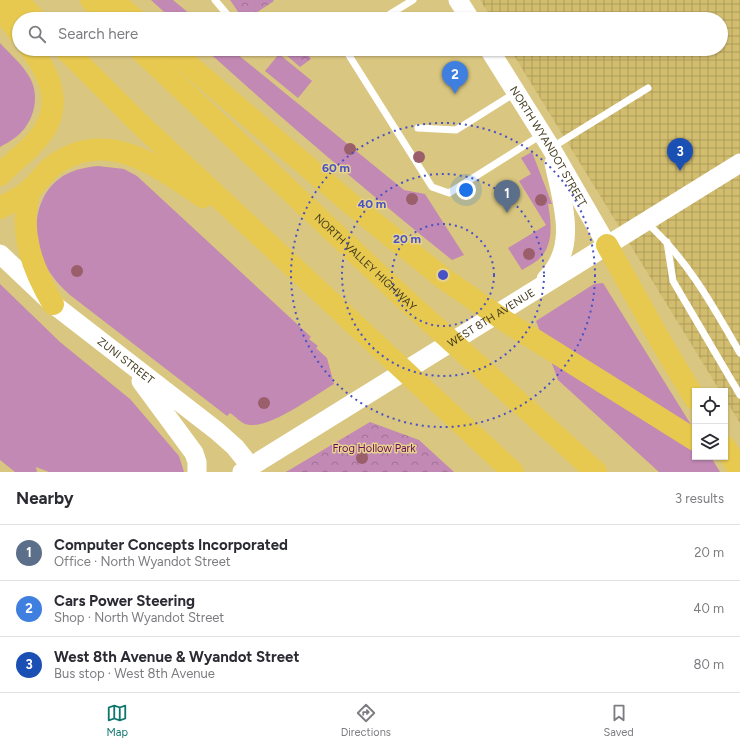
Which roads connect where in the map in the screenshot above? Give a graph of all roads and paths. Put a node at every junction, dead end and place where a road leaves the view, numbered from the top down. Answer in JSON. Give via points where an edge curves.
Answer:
{"nodes":[{"id":1,"x":17,"y":0,"type":"edge"},
{"id":2,"x":91,"y":0,"type":"edge"},
{"id":3,"x":112,"y":0,"type":"edge"},
{"id":4,"x":215,"y":0,"type":"edge"},
{"id":5,"x":413,"y":0,"type":"edge"},
{"id":6,"x":458,"y":0,"type":"edge"},
{"id":7,"x":0,"y":7,"type":"edge"},
{"id":8,"x":28,"y":12,"type":"edge"},
{"id":9,"x":102,"y":12,"type":"edge"},
{"id":10,"x":127,"y":12,"type":"edge"},
{"id":11,"x":225,"y":12,"type":"edge"},
{"id":12,"x":393,"y":12,"type":"edge"},
{"id":13,"x":466,"y":12,"type":"edge"},
{"id":14,"x":12,"y":23,"type":"edge"},
{"id":15,"x":36,"y":56,"type":"edge"},
{"id":16,"x":72,"y":56,"type":"edge"},
{"id":17,"x":146,"y":56,"type":"edge"},
{"id":18,"x":178,"y":56,"type":"edge"},
{"id":19,"x":349,"y":56,"type":"edge"},
{"id":20,"x":493,"y":56,"type":"edge"},
{"id":21,"x":648,"y":88,"type":"dead end"},
{"id":22,"x":516,"y":92,"type":"junction"},
{"id":23,"x":418,"y":128,"type":"dead end"},
{"id":24,"x":547,"y":141,"type":"junction"},
{"id":25,"x":31,"y":146,"type":"junction"},
{"id":26,"x":0,"y":160,"type":"edge"},
{"id":27,"x":740,"y":163,"type":"edge"},
{"id":28,"x":0,"y":175,"type":"edge"},
{"id":29,"x":30,"y":190,"type":"junction"},
{"id":30,"x":0,"y":208,"type":"edge"},
{"id":31,"x":645,"y":222,"type":"junction"},
{"id":32,"x":667,"y":242,"type":"junction"},
{"id":33,"x":271,"y":244,"type":"junction"},
{"id":34,"x":607,"y":245,"type":"junction"},
{"id":35,"x":0,"y":254,"type":"edge"},
{"id":36,"x":535,"y":290,"type":"junction"},
{"id":37,"x":53,"y":304,"type":"junction"},
{"id":38,"x":739,"y":350,"type":"edge"},
{"id":39,"x":126,"y":361,"type":"junction"},
{"id":40,"x":692,"y":394,"type":"edge"},
{"id":41,"x":740,"y":395,"type":"edge"},
{"id":42,"x":692,"y":438,"type":"edge"},
{"id":43,"x":728,"y":453,"type":"edge"},
{"id":44,"x":727,"y":460,"type":"edge"},
{"id":45,"x":740,"y":468,"type":"edge"},
{"id":46,"x":246,"y":469,"type":"edge"},
{"id":47,"x":510,"y":470,"type":"edge"},
{"id":48,"x":740,"y":471,"type":"edge"},
{"id":49,"x":197,"y":472,"type":"edge"},
{"id":50,"x":596,"y":472,"type":"edge"}],
"edges":[{"from":1,"to":8,"type":"highway"},
{"from":2,"to":9,"type":"highway"},
{"from":3,"to":10,"type":"highway"},
{"from":4,"to":11,"type":"lane"},
{"from":5,"to":12,"type":"lane"},
{"from":6,"to":13,"type":"main road"},
{"from":7,"to":14,"type":"highway"},
{"from":15,"to":25,"type":"highway","via":[[44,66],[53,101],[46,128]]},
{"from":16,"to":33,"type":"highway","via":[[139,123]]},
{"from":17,"to":50,"type":"highway","name":"NORTH VALLEY HIGHWAY","via":[[407,300]]},
{"from":18,"to":42,"type":"highway","via":[[351,204],[443,278],[546,348]]},
{"from":19,"to":24,"type":"lane","via":[[432,187],[449,193]]},
{"from":20,"to":22,"type":"main road","name":"NORTH WYANDOT STREET"},
{"from":21,"to":24,"type":"lane"},
{"from":22,"to":23,"type":"lane","via":[[456,130]]},
{"from":22,"to":24,"type":"main road","name":"NORTH WYANDOT STREET"},
{"from":24,"to":34,"type":"main road","name":"NORTH WYANDOT STREET"},
{"from":24,"to":36,"type":"main road","via":[[564,206],[566,238],[560,262],[552,274]]},
{"from":25,"to":26,"type":"highway"},
{"from":25,"to":28,"type":"highway"},
{"from":27,"to":31,"type":"main road","name":"WEST 8TH AVENUE"},
{"from":29,"to":30,"type":"highway"},
{"from":29,"to":33,"type":"highway","via":[[50,168],[70,156],[96,149],[118,151],[155,166]]},
{"from":29,"to":37,"type":"highway","via":[[25,222],[28,246],[36,273]]},
{"from":31,"to":32,"type":"lane"},
{"from":31,"to":34,"type":"main road","name":"WEST 8TH AVENUE"},
{"from":32,"to":38,"type":"lane","via":[[709,299]]},
{"from":32,"to":41,"type":"lane","via":[[673,281]]},
{"from":33,"to":47,"type":"highway","via":[[359,330]]},
{"from":34,"to":36,"type":"main road","name":"WEST 8TH AVENUE"},
{"from":34,"to":40,"type":"highway"},
{"from":35,"to":37,"type":"main road","name":"ZUNI STREET"},
{"from":36,"to":46,"type":"main road","name":"WEST 8TH AVENUE"},
{"from":37,"to":39,"type":"main road","name":"ZUNI STREET"},
{"from":39,"to":46,"type":"main road","name":"ZUNI STREET","via":[[235,447]]},
{"from":39,"to":49,"type":"main road","via":[[188,444],[197,462]]},
{"from":43,"to":48,"type":"highway"},
{"from":44,"to":45,"type":"highway"}]}
